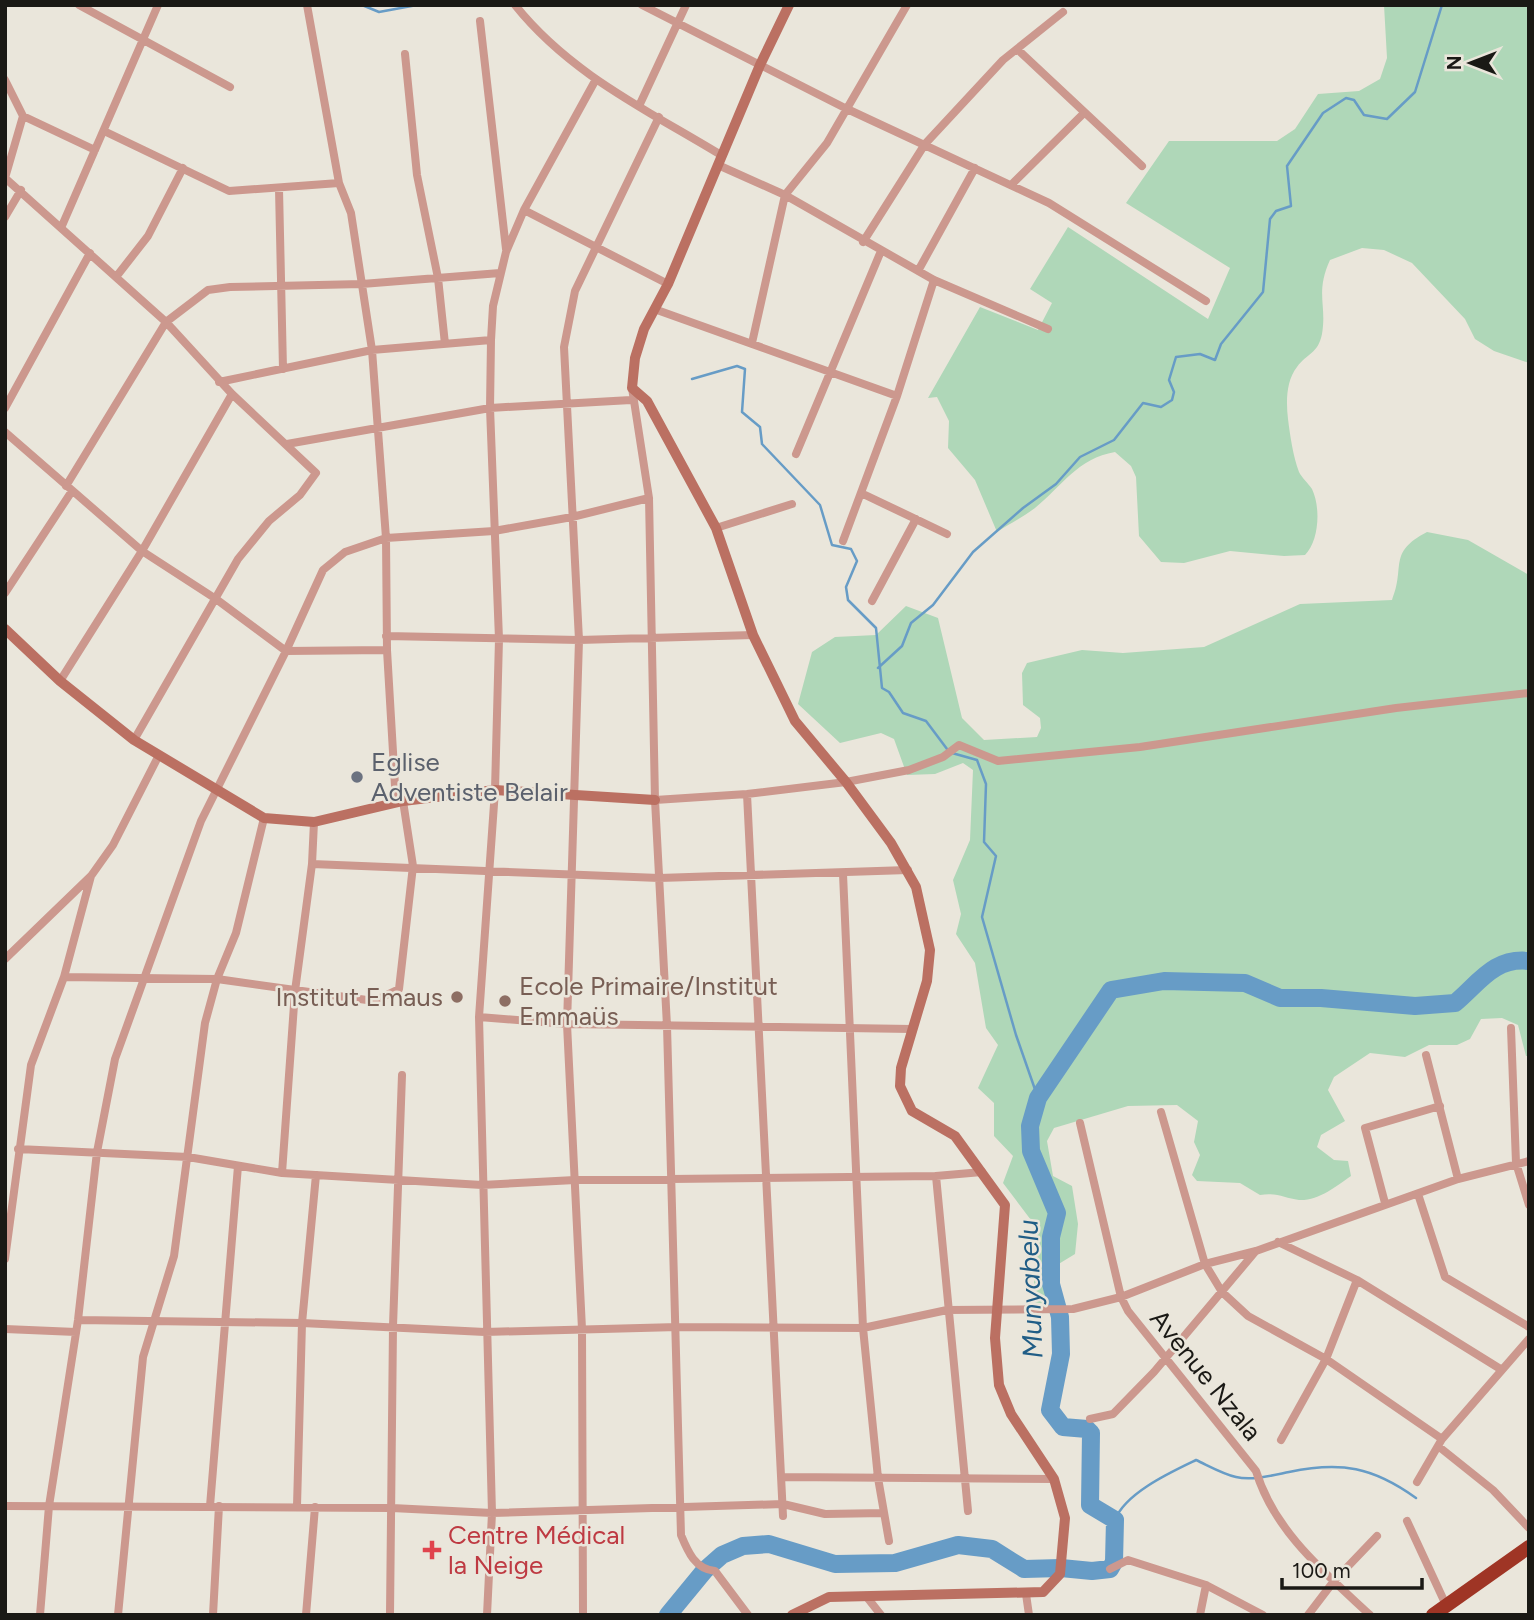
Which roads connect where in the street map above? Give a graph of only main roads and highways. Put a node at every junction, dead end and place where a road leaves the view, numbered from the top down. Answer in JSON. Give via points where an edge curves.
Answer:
{"nodes":[{"id":1,"x":1529,"y":1548,"type":"edge"},
{"id":2,"x":1433,"y":1615,"type":"edge"}],
"edges":[{"from":1,"to":2,"type":"highway"}]}
